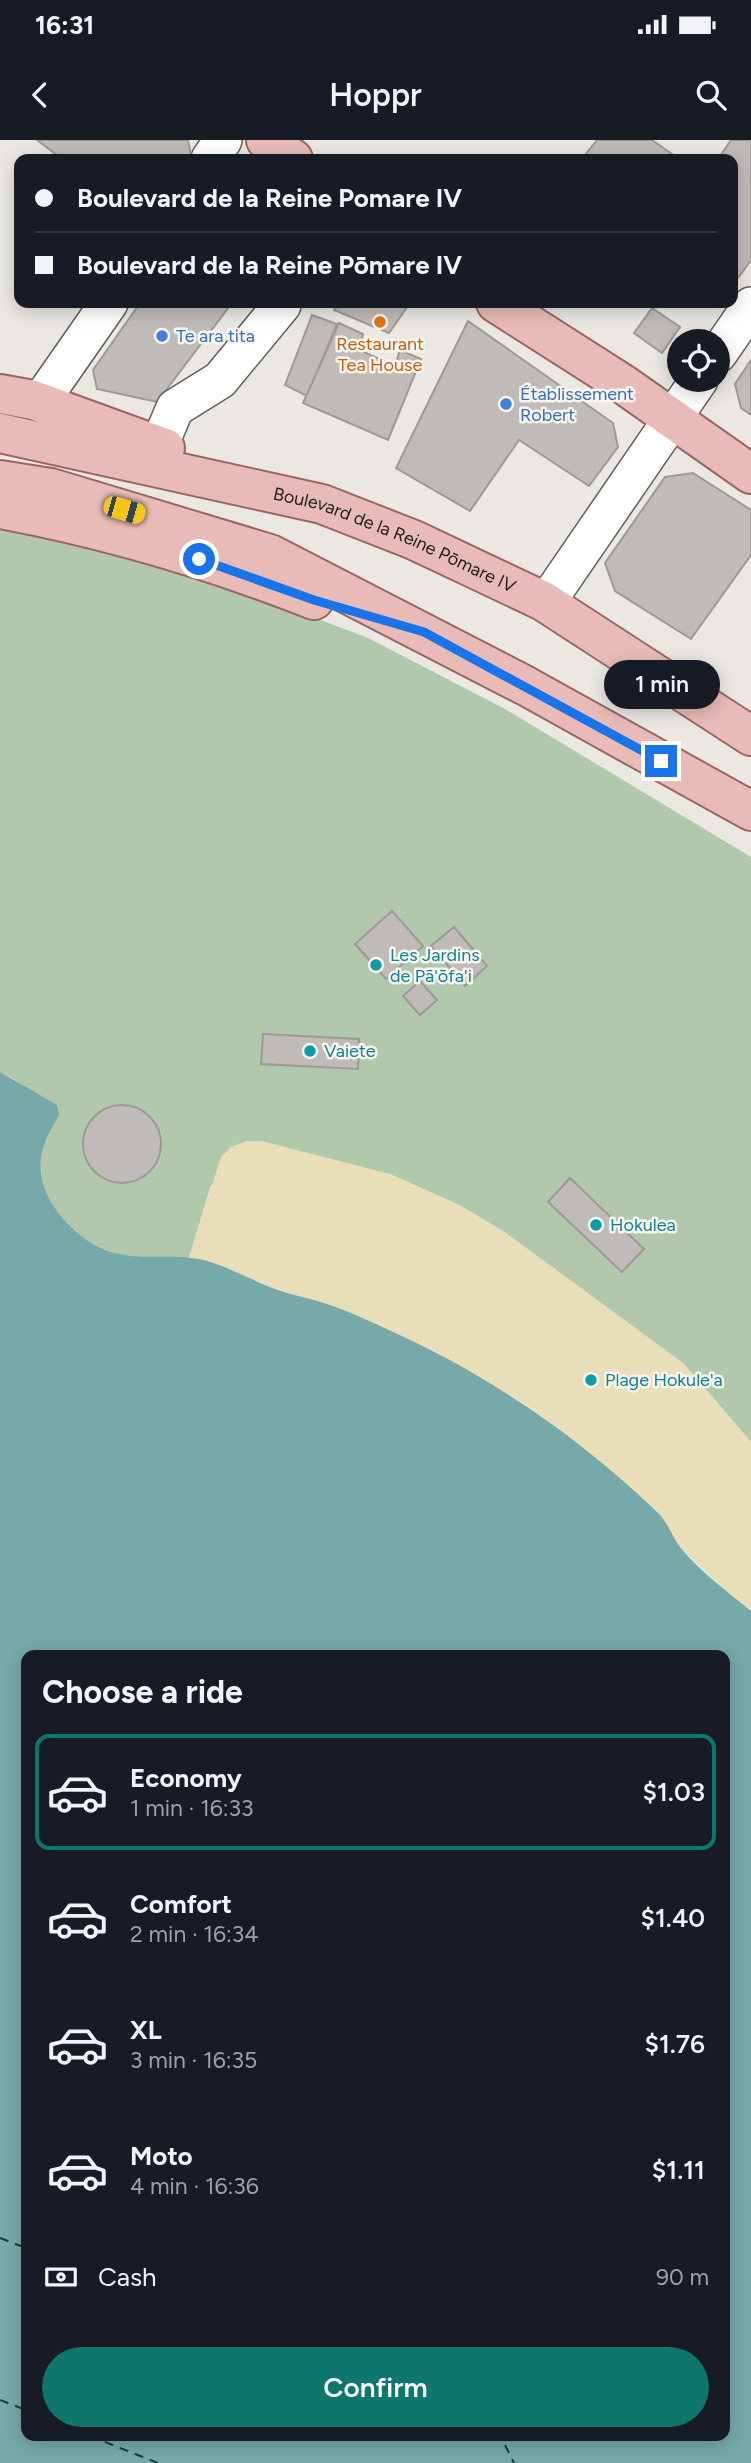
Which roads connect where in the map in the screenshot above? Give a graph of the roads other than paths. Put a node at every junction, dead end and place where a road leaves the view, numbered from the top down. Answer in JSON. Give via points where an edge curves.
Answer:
{"nodes":[{"id":1,"x":266,"y":140,"type":"edge"},
{"id":2,"x":286,"y":154,"type":"edge"},
{"id":3,"x":751,"y":306,"type":"edge"},
{"id":4,"x":106,"y":308,"type":"edge"},
{"id":5,"x":280,"y":308,"type":"edge"},
{"id":6,"x":504,"y":308,"type":"edge"},
{"id":7,"x":730,"y":337,"type":"edge"},
{"id":8,"x":690,"y":392,"type":"edge"},
{"id":9,"x":0,"y":394,"type":"edge"},
{"id":10,"x":40,"y":402,"type":"junction"},
{"id":11,"x":671,"y":419,"type":"junction"},
{"id":12,"x":0,"y":433,"type":"edge"},
{"id":13,"x":159,"y":446,"type":"junction"},
{"id":14,"x":751,"y":474,"type":"edge"},
{"id":15,"x":0,"y":481,"type":"edge"},
{"id":16,"x":322,"y":504,"type":"junction"},
{"id":17,"x":0,"y":509,"type":"edge"},
{"id":18,"x":546,"y":603,"type":"junction"},
{"id":19,"x":424,"y":632,"type":"junction"},
{"id":20,"x":751,"y":736,"type":"edge"},
{"id":21,"x":751,"y":811,"type":"edge"}],
"edges":[{"from":1,"to":2,"type":"main road"},
{"from":3,"to":7,"type":"street"},
{"from":4,"to":10,"type":"street"},
{"from":5,"to":13,"type":"street","via":[[220,380],[175,408]]},
{"from":6,"to":11,"type":"main road"},
{"from":8,"to":11,"type":"street"},
{"from":9,"to":10,"type":"main road"},
{"from":10,"to":13,"type":"main road"},
{"from":11,"to":14,"type":"main road"},
{"from":11,"to":18,"type":"street"},
{"from":12,"to":16,"type":"main road","name":"Boulevard de la Reine Pōmare IV"},
{"from":13,"to":16,"type":"main road"},
{"from":15,"to":19,"type":"main road","via":[[51,488],[270,554]]},
{"from":16,"to":18,"type":"main road","name":"Boulevard de la Reine Pōmare IV","via":[[414,540]]},
{"from":17,"to":19,"type":"main road","via":[[184,554],[314,600]]},
{"from":18,"to":20,"type":"main road","name":"Boulevard de la Reine Pōmare IV"},
{"from":19,"to":21,"type":"main road"}]}
